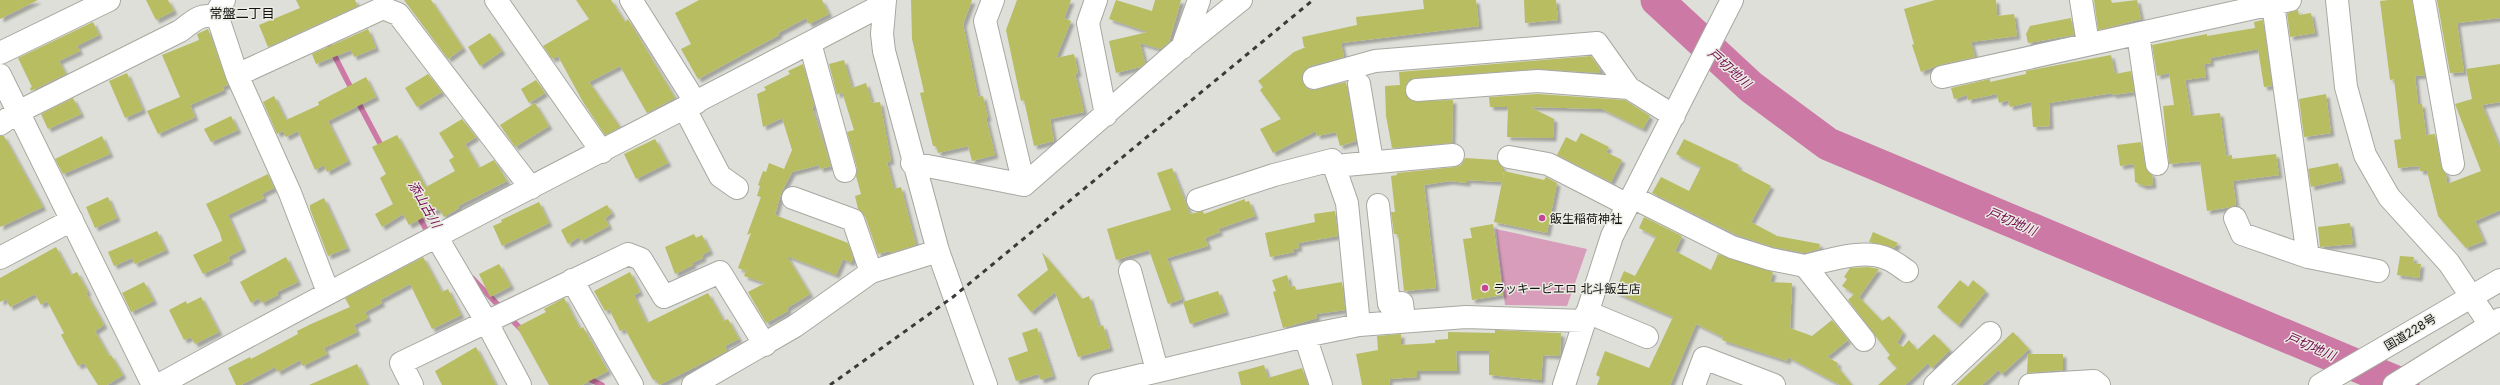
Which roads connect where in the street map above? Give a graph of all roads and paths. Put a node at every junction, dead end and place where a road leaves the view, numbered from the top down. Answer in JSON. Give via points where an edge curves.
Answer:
{"nodes":[{"id":1,"x":109,"y":0,"type":"edge"},
{"id":2,"x":496,"y":0,"type":"edge"},
{"id":3,"x":631,"y":0,"type":"edge"},
{"id":4,"x":992,"y":0,"type":"edge"},
{"id":5,"x":1096,"y":0,"type":"edge"},
{"id":6,"x":1199,"y":0,"type":"edge"},
{"id":7,"x":1241,"y":0,"type":"edge"},
{"id":8,"x":1732,"y":0,"type":"edge"},
{"id":9,"x":2081,"y":0,"type":"edge"},
{"id":10,"x":2337,"y":0,"type":"edge"},
{"id":11,"x":2424,"y":0,"type":"edge"},
{"id":12,"x":883,"y":1,"type":"edge"},
{"id":13,"x":2281,"y":2,"type":"edge"},
{"id":14,"x":219,"y":9,"type":"edge"},
{"id":15,"x":2138,"y":34,"type":"junction"},
{"id":16,"x":810,"y":43,"type":"junction"},
{"id":17,"x":2088,"y":44,"type":"junction"},
{"id":18,"x":1182,"y":48,"type":"junction"},
{"id":19,"x":0,"y":53,"type":"edge"},
{"id":20,"x":0,"y":75,"type":"edge"},
{"id":21,"x":237,"y":75,"type":"junction"},
{"id":22,"x":1942,"y":77,"type":"dead end"},
{"id":23,"x":1314,"y":78,"type":"dead end"},
{"id":24,"x":1359,"y":84,"type":"dead end"},
{"id":25,"x":1629,"y":88,"type":"junction"},
{"id":26,"x":1417,"y":90,"type":"dead end"},
{"id":27,"x":690,"y":106,"type":"junction"},
{"id":28,"x":18,"y":112,"type":"junction"},
{"id":29,"x":1676,"y":112,"type":"junction"},
{"id":30,"x":1106,"y":115,"type":"junction"},
{"id":31,"x":0,"y":124,"type":"edge"},
{"id":32,"x":602,"y":152,"type":"junction"},
{"id":33,"x":1453,"y":155,"type":"dead end"},
{"id":34,"x":1509,"y":157,"type":"dead end"},
{"id":35,"x":1372,"y":162,"type":"junction"},
{"id":36,"x":912,"y":163,"type":"junction"},
{"id":37,"x":2157,"y":164,"type":"dead end"},
{"id":38,"x":2453,"y":164,"type":"dead end"},
{"id":39,"x":1335,"y":166,"type":"junction"},
{"id":40,"x":845,"y":171,"type":"dead end"},
{"id":41,"x":1024,"y":185,"type":"junction"},
{"id":42,"x":531,"y":188,"type":"junction"},
{"id":43,"x":737,"y":188,"type":"dead end"},
{"id":44,"x":793,"y":198,"type":"dead end"},
{"id":45,"x":1198,"y":200,"type":"dead end"},
{"id":46,"x":1630,"y":201,"type":"junction"},
{"id":47,"x":1378,"y":205,"type":"dead end"},
{"id":48,"x":2235,"y":218,"type":"dead end"},
{"id":49,"x":72,"y":220,"type":"junction"},
{"id":50,"x":436,"y":236,"type":"junction"},
{"id":51,"x":938,"y":251,"type":"junction"},
{"id":52,"x":2308,"y":257,"type":"junction"},
{"id":53,"x":0,"y":258,"type":"edge"},
{"id":54,"x":1805,"y":266,"type":"junction"},
{"id":55,"x":1130,"y":271,"type":"dead end"},
{"id":56,"x":1906,"y":271,"type":"dead end"},
{"id":57,"x":2378,"y":271,"type":"dead end"},
{"id":58,"x":870,"y":272,"type":"junction"},
{"id":59,"x":572,"y":280,"type":"junction"},
{"id":60,"x":2500,"y":280,"type":"edge"},
{"id":61,"x":328,"y":292,"type":"junction"},
{"id":62,"x":2470,"y":297,"type":"junction"},
{"id":63,"x":1585,"y":317,"type":"junction"},
{"id":64,"x":486,"y":321,"type":"junction"},
{"id":65,"x":1404,"y":321,"type":"junction"},
{"id":66,"x":2495,"y":322,"type":"edge"},
{"id":67,"x":1360,"y":325,"type":"junction"},
{"id":68,"x":1990,"y":333,"type":"dead end"},
{"id":69,"x":1305,"y":336,"type":"junction"},
{"id":70,"x":1647,"y":338,"type":"dead end"},
{"id":71,"x":1864,"y":340,"type":"dead end"},
{"id":72,"x":765,"y":345,"type":"junction"},
{"id":73,"x":1157,"y":370,"type":"junction"},
{"id":74,"x":153,"y":385,"type":"edge"},
{"id":75,"x":159,"y":385,"type":"edge"},
{"id":76,"x":412,"y":385,"type":"edge"},
{"id":77,"x":520,"y":385,"type":"edge"},
{"id":78,"x":632,"y":385,"type":"edge"},
{"id":79,"x":693,"y":385,"type":"edge"},
{"id":80,"x":986,"y":385,"type":"edge"},
{"id":81,"x":1100,"y":385,"type":"edge"},
{"id":82,"x":1321,"y":385,"type":"edge"},
{"id":83,"x":1564,"y":385,"type":"edge"},
{"id":84,"x":1694,"y":385,"type":"edge"},
{"id":85,"x":1774,"y":385,"type":"edge"},
{"id":86,"x":1935,"y":385,"type":"edge"},
{"id":87,"x":2030,"y":385,"type":"edge"},
{"id":88,"x":2099,"y":385,"type":"edge"},
{"id":89,"x":2320,"y":385,"type":"edge"},
{"id":90,"x":2394,"y":385,"type":"edge"}],
"edges":[{"from":1,"to":19,"type":"main road"},
{"from":2,"to":32,"type":"main road"},
{"from":3,"to":27,"type":"main road"},
{"from":4,"to":41,"type":"main road","via":[[985,21]]},
{"from":5,"to":30,"type":"main road","via":[[1088,23]]},
{"from":6,"to":18,"type":"main road"},
{"from":7,"to":18,"type":"main road"},
{"from":8,"to":29,"type":"main road"},
{"from":9,"to":17,"type":"main road"},
{"from":10,"to":62,"type":"main road","via":[[2346,87],[2365,155],[2389,197],[2449,263]]},
{"from":11,"to":38,"type":"main road"},
{"from":12,"to":16,"type":"main road"},
{"from":12,"to":36,"type":"main road","via":[[884,51]]},
{"from":13,"to":15,"type":"main road"},
{"from":13,"to":52,"type":"main road"},
{"from":14,"to":21,"type":"main road","via":[[218,18]]},
{"from":14,"to":28,"type":"main road","via":[[199,17],[180,31]]},
{"from":15,"to":17,"type":"main road"},
{"from":15,"to":37,"type":"main road"},
{"from":16,"to":27,"type":"main road"},
{"from":16,"to":40,"type":"main road"},
{"from":17,"to":22,"type":"main road"},
{"from":18,"to":30,"type":"main road"},
{"from":20,"to":28,"type":"main road"},
{"from":21,"to":42,"type":"main road","via":[[383,8],[398,14]]},
{"from":21,"to":61,"type":"main road","via":[[290,193]]},
{"from":23,"to":25,"type":"main road","via":[[1376,61],[1597,43]]},
{"from":24,"to":35,"type":"main road"},
{"from":25,"to":26,"type":"main road","via":[[1538,81]]},
{"from":25,"to":29,"type":"main road"},
{"from":27,"to":32,"type":"main road"},
{"from":27,"to":43,"type":"main road","via":[[720,176]]},
{"from":28,"to":31,"type":"main road"},
{"from":28,"to":49,"type":"main road"},
{"from":29,"to":46,"type":"main road"},
{"from":30,"to":41,"type":"main road"},
{"from":32,"to":42,"type":"main road"},
{"from":33,"to":35,"type":"main road"},
{"from":34,"to":46,"type":"main road","via":[[1548,164]]},
{"from":35,"to":39,"type":"main road"},
{"from":36,"to":41,"type":"main road"},
{"from":36,"to":51,"type":"main road"},
{"from":39,"to":45,"type":"main road","via":[[1332,160],[1274,175]]},
{"from":39,"to":67,"type":"main road","via":[[1347,203]]},
{"from":42,"to":50,"type":"main road"},
{"from":44,"to":58,"type":"main road","via":[[853,220]]},
{"from":46,"to":54,"type":"main road","via":[[1732,247],[1770,259]]},
{"from":46,"to":63,"type":"main road","via":[[1612,236]]},
{"from":47,"to":65,"type":"main road","via":[[1389,304],[1402,303]]},
{"from":48,"to":52,"type":"main road","via":[[2242,234]]},
{"from":49,"to":53,"type":"main road"},
{"from":49,"to":74,"type":"main road"},
{"from":50,"to":61,"type":"main road"},
{"from":50,"to":64,"type":"main road"},
{"from":51,"to":58,"type":"main road"},
{"from":51,"to":80,"type":"main road"},
{"from":52,"to":57,"type":"main road"},
{"from":54,"to":56,"type":"main road","via":[[1850,256],[1870,255],[1888,259]]},
{"from":54,"to":71,"type":"main road"},
{"from":55,"to":73,"type":"main road"},
{"from":58,"to":72,"type":"main road"},
{"from":59,"to":64,"type":"main road"},
{"from":59,"to":72,"type":"main road","via":[[628,254],[640,259],[664,297],[720,272]]},
{"from":59,"to":78,"type":"main road"},
{"from":60,"to":62,"type":"main road","name":"国道228号"},
{"from":61,"to":75,"type":"main road"},
{"from":62,"to":66,"type":"main road"},
{"from":62,"to":89,"type":"main road","name":"国道228号"},
{"from":63,"to":65,"type":"main road","via":[[1466,317]]},
{"from":63,"to":70,"type":"main road"},
{"from":63,"to":83,"type":"main road"},
{"from":64,"to":76,"type":"main road","via":[[401,363]]},
{"from":64,"to":77,"type":"main road"},
{"from":65,"to":67,"type":"main road"},
{"from":66,"to":90,"type":"main road"},
{"from":67,"to":69,"type":"main road"},
{"from":68,"to":86,"type":"main road"},
{"from":69,"to":73,"type":"main road"},
{"from":69,"to":82,"type":"main road"},
{"from":72,"to":79,"type":"main road"},
{"from":73,"to":81,"type":"main road"},
{"from":84,"to":85,"type":"main road","via":[[1704,358]]},
{"from":87,"to":88,"type":"main road","via":[[2094,381]]}]}
